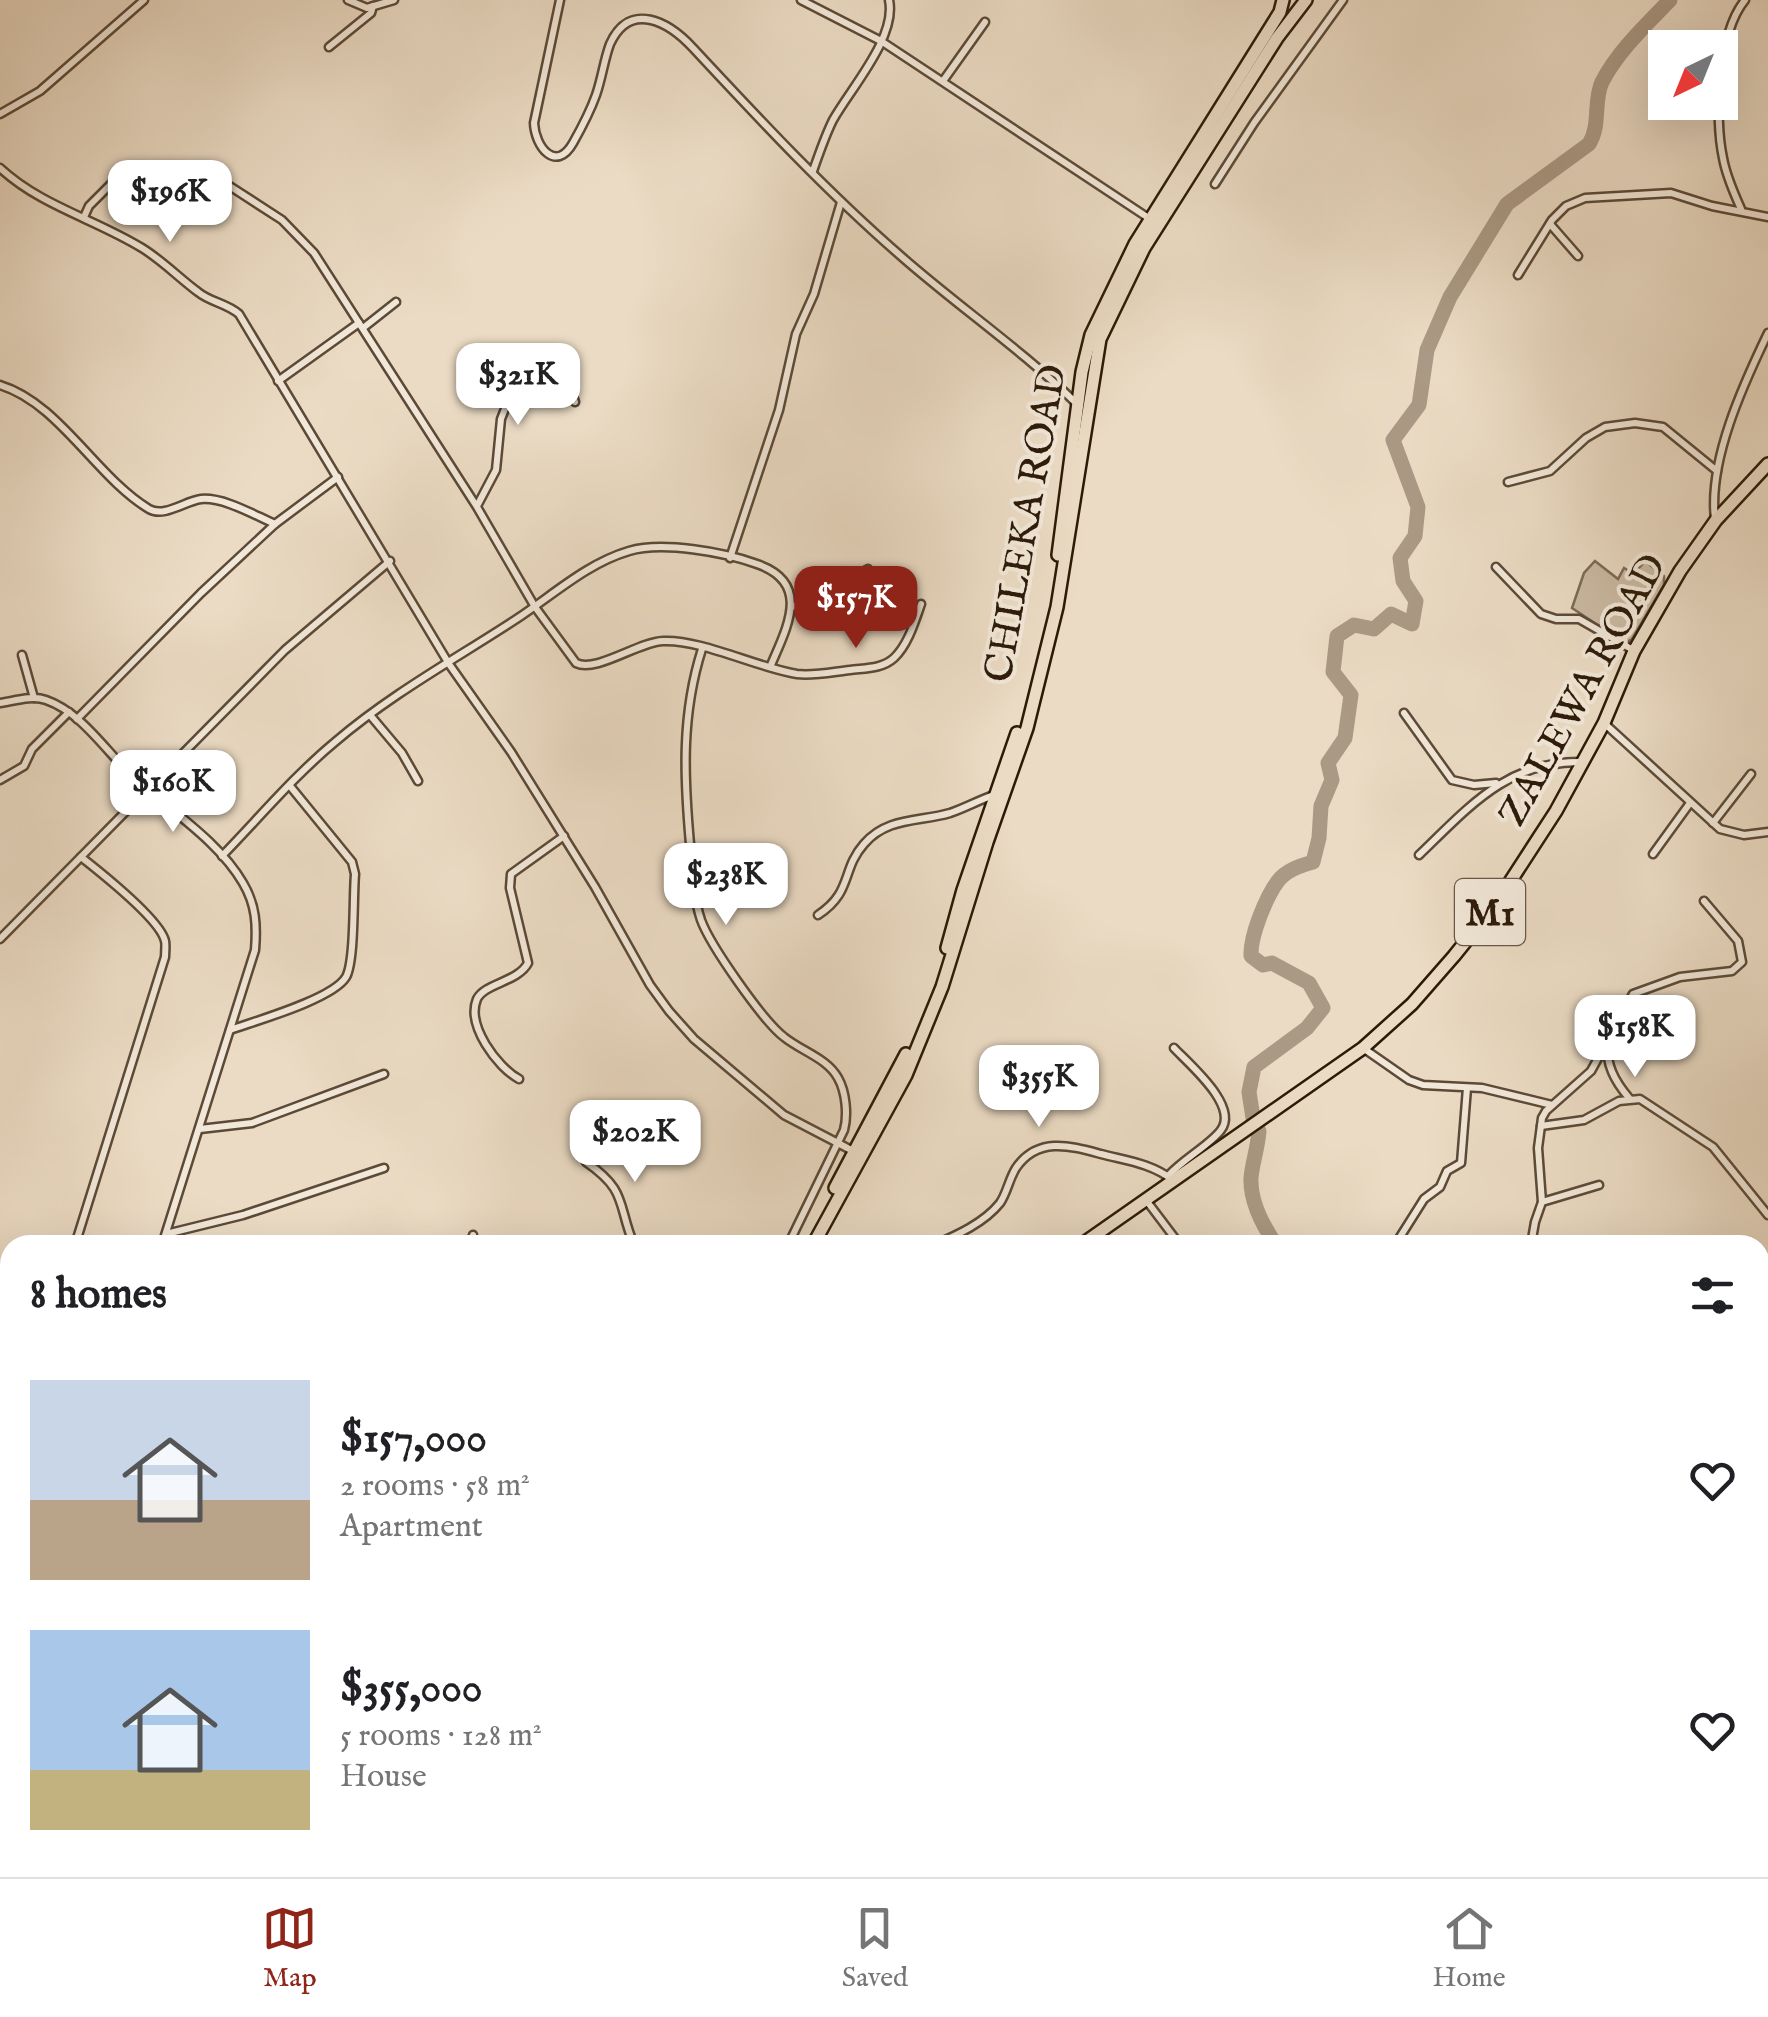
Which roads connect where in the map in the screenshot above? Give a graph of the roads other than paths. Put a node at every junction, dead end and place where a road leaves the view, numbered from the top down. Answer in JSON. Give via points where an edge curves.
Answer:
{"nodes":[{"id":1,"x":144,"y":0,"type":"edge"},
{"id":2,"x":348,"y":0,"type":"edge"},
{"id":3,"x":394,"y":0,"type":"edge"},
{"id":4,"x":560,"y":0,"type":"edge"},
{"id":5,"x":801,"y":0,"type":"edge"},
{"id":6,"x":890,"y":0,"type":"edge"},
{"id":7,"x":1283,"y":0,"type":"edge"},
{"id":8,"x":1306,"y":0,"type":"edge"},
{"id":9,"x":1343,"y":0,"type":"edge"},
{"id":10,"x":1745,"y":0,"type":"edge"},
{"id":11,"x":373,"y":6,"type":"junction"},
{"id":12,"x":985,"y":22,"type":"dead end"},
{"id":13,"x":881,"y":42,"type":"junction"},
{"id":14,"x":329,"y":47,"type":"dead end"},
{"id":15,"x":944,"y":82,"type":"junction"},
{"id":16,"x":0,"y":114,"type":"edge"},
{"id":17,"x":0,"y":168,"type":"edge"},
{"id":18,"x":813,"y":171,"type":"junction"},
{"id":19,"x":122,"y":173,"type":"dead end"},
{"id":20,"x":1215,"y":184,"type":"dead end"},
{"id":21,"x":228,"y":185,"type":"dead end"},
{"id":22,"x":841,"y":201,"type":"junction"},
{"id":23,"x":1741,"y":210,"type":"junction"},
{"id":24,"x":1768,"y":216,"type":"edge"},
{"id":25,"x":84,"y":217,"type":"junction"},
{"id":26,"x":1155,"y":222,"type":"junction"},
{"id":27,"x":1550,"y":224,"type":"junction"},
{"id":28,"x":1578,"y":256,"type":"dead end"},
{"id":29,"x":1518,"y":275,"type":"dead end"},
{"id":30,"x":396,"y":302,"type":"dead end"},
{"id":31,"x":361,"y":326,"type":"junction"},
{"id":32,"x":1768,"y":333,"type":"edge"},
{"id":33,"x":278,"y":381,"type":"junction"},
{"id":34,"x":0,"y":384,"type":"edge"},
{"id":35,"x":575,"y":402,"type":"dead end"},
{"id":36,"x":1078,"y":404,"type":"junction"},
{"id":37,"x":1768,"y":464,"type":"edge"},
{"id":38,"x":1717,"y":470,"type":"junction"},
{"id":39,"x":338,"y":478,"type":"junction"},
{"id":40,"x":1508,"y":482,"type":"dead end"},
{"id":41,"x":477,"y":507,"type":"junction"},
{"id":42,"x":1716,"y":520,"type":"junction"},
{"id":43,"x":275,"y":524,"type":"junction"},
{"id":44,"x":730,"y":558,"type":"junction"},
{"id":45,"x":390,"y":561,"type":"junction"},
{"id":46,"x":1496,"y":568,"type":"dead end"},
{"id":47,"x":868,"y":569,"type":"dead end"},
{"id":48,"x":922,"y":604,"type":"dead end"},
{"id":49,"x":535,"y":607,"type":"junction"},
{"id":50,"x":792,"y":607,"type":"junction"},
{"id":51,"x":702,"y":649,"type":"junction"},
{"id":52,"x":1634,"y":650,"type":"junction"},
{"id":53,"x":22,"y":655,"type":"dead end"},
{"id":54,"x":449,"y":664,"type":"junction"},
{"id":55,"x":771,"y":665,"type":"junction"},
{"id":56,"x":34,"y":698,"type":"junction"},
{"id":57,"x":0,"y":704,"type":"edge"},
{"id":58,"x":69,"y":712,"type":"junction"},
{"id":59,"x":1404,"y":713,"type":"dead end"},
{"id":60,"x":370,"y":715,"type":"junction"},
{"id":61,"x":77,"y":719,"type":"junction"},
{"id":62,"x":1604,"y":723,"type":"junction"},
{"id":63,"x":1584,"y":762,"type":"junction"},
{"id":64,"x":1751,"y":774,"type":"dead end"},
{"id":65,"x":0,"y":780,"type":"edge"},
{"id":66,"x":418,"y":781,"type":"dead end"},
{"id":67,"x":1498,"y":783,"type":"junction"},
{"id":68,"x":290,"y":786,"type":"junction"},
{"id":69,"x":146,"y":789,"type":"junction"},
{"id":70,"x":994,"y":794,"type":"junction"},
{"id":71,"x":1690,"y":803,"type":"junction"},
{"id":72,"x":1713,"y":824,"type":"junction"},
{"id":73,"x":1768,"y":832,"type":"edge"},
{"id":74,"x":564,"y":836,"type":"junction"},
{"id":75,"x":1653,"y":854,"type":"dead end"},
{"id":76,"x":1419,"y":855,"type":"dead end"},
{"id":77,"x":222,"y":856,"type":"junction"},
{"id":78,"x":82,"y":857,"type":"junction"},
{"id":79,"x":1704,"y":901,"type":"dead end"},
{"id":80,"x":818,"y":915,"type":"dead end"},
{"id":81,"x":0,"y":939,"type":"edge"},
{"id":82,"x":230,"y":1030,"type":"junction"},
{"id":83,"x":1609,"y":1042,"type":"junction"},
{"id":84,"x":1174,"y":1048,"type":"dead end"},
{"id":85,"x":1363,"y":1048,"type":"junction"},
{"id":86,"x":384,"y":1074,"type":"dead end"},
{"id":87,"x":518,"y":1078,"type":"dead end"},
{"id":88,"x":1467,"y":1088,"type":"junction"},
{"id":89,"x":1629,"y":1098,"type":"junction"},
{"id":90,"x":1552,"y":1106,"type":"junction"},
{"id":91,"x":1540,"y":1126,"type":"junction"},
{"id":92,"x":200,"y":1129,"type":"junction"},
{"id":93,"x":838,"y":1145,"type":"junction"},
{"id":94,"x":855,"y":1152,"type":"junction"},
{"id":95,"x":586,"y":1162,"type":"dead end"},
{"id":96,"x":384,"y":1168,"type":"dead end"},
{"id":97,"x":1171,"y":1178,"type":"junction"},
{"id":98,"x":1599,"y":1185,"type":"dead end"},
{"id":99,"x":1146,"y":1200,"type":"junction"},
{"id":100,"x":1542,"y":1202,"type":"junction"},
{"id":101,"x":1768,"y":1215,"type":"edge"},
{"id":102,"x":165,"y":1234,"type":"joint"},
{"id":103,"x":78,"y":1235,"type":"edge"},
{"id":104,"x":631,"y":1235,"type":"edge"},
{"id":105,"x":793,"y":1235,"type":"edge"},
{"id":106,"x":811,"y":1235,"type":"edge"},
{"id":107,"x":819,"y":1235,"type":"edge"},
{"id":108,"x":954,"y":1235,"type":"edge"},
{"id":109,"x":1095,"y":1235,"type":"edge"},
{"id":110,"x":1172,"y":1235,"type":"edge"},
{"id":111,"x":1401,"y":1235,"type":"edge"},
{"id":112,"x":1535,"y":1235,"type":"edge"}],
"edges":[{"from":1,"to":16,"type":"street","via":[[40,91]]},
{"from":2,"to":11,"type":"street"},
{"from":3,"to":11,"type":"street"},
{"from":4,"to":18,"type":"street","via":[[534,123],[537,141],[550,155],[566,154],[582,127],[614,35],[638,18],[654,18],[682,37]]},
{"from":5,"to":13,"type":"street"},
{"from":6,"to":13,"type":"street"},
{"from":7,"to":26,"type":"highway","name":"CHILEKA ROAD"},
{"from":8,"to":26,"type":"highway","name":"CHILEKA ROAD"},
{"from":9,"to":20,"type":"street"},
{"from":10,"to":23,"type":"street","via":[[1729,27],[1720,94],[1722,156]]},
{"from":11,"to":14,"type":"street"},
{"from":12,"to":15,"type":"street"},
{"from":13,"to":15,"type":"street"},
{"from":13,"to":18,"type":"street","via":[[834,119]]},
{"from":15,"to":26,"type":"street"},
{"from":17,"to":25,"type":"street","via":[[39,199]]},
{"from":18,"to":22,"type":"street"},
{"from":19,"to":25,"type":"street"},
{"from":21,"to":31,"type":"street","via":[[282,220],[314,253]]},
{"from":22,"to":36,"type":"street"},
{"from":22,"to":44,"type":"street"},
{"from":23,"to":24,"type":"street"},
{"from":23,"to":27,"type":"street","via":[[1642,193],[1585,198]]},
{"from":25,"to":33,"type":"street","via":[[144,249],[201,295],[230,306]]},
{"from":26,"to":36,"type":"highway","name":"CHILEKA ROAD","via":[[1116,280],[1090,336]]},
{"from":26,"to":107,"type":"highway","via":[[1100,340],[1057,607],[1027,728],[942,987],[906,1074]]},
{"from":27,"to":28,"type":"street"},
{"from":27,"to":29,"type":"street"},
{"from":30,"to":31,"type":"street"},
{"from":31,"to":33,"type":"street"},
{"from":31,"to":41,"type":"street"},
{"from":32,"to":38,"type":"street"},
{"from":33,"to":39,"type":"street"},
{"from":34,"to":43,"type":"street","via":[[24,395],[150,510],[204,499]]},
{"from":35,"to":41,"type":"street","via":[[554,364],[523,363],[501,419],[496,470]]},
{"from":36,"to":70,"type":"highway","name":"CHILEKA ROAD","via":[[1052,597],[1020,725]]},
{"from":37,"to":42,"type":"highway","name":"ZALEWA ROAD","number":"M1"},
{"from":38,"to":40,"type":"street","via":[[1663,427],[1635,423],[1605,427],[1550,472]]},
{"from":38,"to":42,"type":"street"},
{"from":39,"to":43,"type":"street"},
{"from":39,"to":45,"type":"street"},
{"from":41,"to":49,"type":"street"},
{"from":42,"to":52,"type":"highway","name":"ZALEWA ROAD","number":"M1"},
{"from":43,"to":61,"type":"street"},
{"from":44,"to":49,"type":"street","via":[[666,546],[628,551]]},
{"from":44,"to":50,"type":"street","via":[[782,578]]},
{"from":45,"to":54,"type":"street"},
{"from":45,"to":69,"type":"street","via":[[284,650]]},
{"from":46,"to":52,"type":"street","via":[[1541,614],[1579,619]]},
{"from":47,"to":50,"type":"street"},
{"from":48,"to":55,"type":"street","via":[[902,649],[885,664],[803,674]]},
{"from":49,"to":51,"type":"street","via":[[582,667],[660,640]]},
{"from":49,"to":54,"type":"street"},
{"from":50,"to":55,"type":"street"},
{"from":51,"to":55,"type":"street"},
{"from":51,"to":93,"type":"street","via":[[686,717],[684,778],[702,922],[769,1022],[839,1080],[846,1123]]},
{"from":52,"to":62,"type":"highway","name":"ZALEWA ROAD","number":"M1"},
{"from":53,"to":56,"type":"street"},
{"from":54,"to":60,"type":"street"},
{"from":54,"to":74,"type":"street"},
{"from":56,"to":57,"type":"street"},
{"from":56,"to":58,"type":"street"},
{"from":58,"to":61,"type":"street"},
{"from":58,"to":65,"type":"street","via":[[24,766]]},
{"from":59,"to":67,"type":"street","via":[[1452,780]]},
{"from":60,"to":66,"type":"street"},
{"from":60,"to":68,"type":"street"},
{"from":61,"to":69,"type":"street"},
{"from":62,"to":63,"type":"highway","name":"ZALEWA ROAD","number":"M1"},
{"from":62,"to":71,"type":"street"},
{"from":63,"to":67,"type":"street","via":[[1530,768]]},
{"from":63,"to":85,"type":"highway","name":"ZALEWA ROAD","number":"M1","via":[[1495,905],[1412,1004]]},
{"from":64,"to":72,"type":"street"},
{"from":67,"to":76,"type":"street"},
{"from":68,"to":77,"type":"street"},
{"from":68,"to":82,"type":"street","via":[[352,862],[349,966],[342,982],[314,999]]},
{"from":69,"to":77,"type":"street"},
{"from":69,"to":78,"type":"street"},
{"from":70,"to":80,"type":"street","via":[[872,835],[837,901]]},
{"from":70,"to":94,"type":"highway","name":"CHILEKA ROAD","via":[[929,1002]]},
{"from":71,"to":72,"type":"street"},
{"from":71,"to":75,"type":"street"},
{"from":72,"to":73,"type":"street","via":[[1728,834]]},
{"from":74,"to":87,"type":"street","via":[[511,874],[528,963],[480,994],[476,1004],[488,1048]]},
{"from":74,"to":93,"type":"street","via":[[669,1011],[784,1115]]},
{"from":77,"to":82,"type":"street","via":[[254,903],[257,928]]},
{"from":78,"to":81,"type":"street"},
{"from":78,"to":103,"type":"street","via":[[166,942]]},
{"from":79,"to":83,"type":"street","via":[[1738,941],[1739,968],[1680,977],[1634,994]]},
{"from":82,"to":92,"type":"street"},
{"from":83,"to":89,"type":"street","via":[[1610,1067]]},
{"from":83,"to":90,"type":"street","via":[[1583,1081]]},
{"from":84,"to":97,"type":"street","via":[[1227,1116],[1223,1128],[1184,1158]]},
{"from":85,"to":88,"type":"street","via":[[1424,1086]]},
{"from":85,"to":97,"type":"highway","name":"ZALEWA ROAD","number":"M1"},
{"from":86,"to":92,"type":"street","via":[[252,1122]]},
{"from":88,"to":90,"type":"street"},
{"from":88,"to":111,"type":"street","via":[[1461,1163],[1447,1171]]},
{"from":89,"to":91,"type":"street","via":[[1591,1118]]},
{"from":89,"to":101,"type":"street","via":[[1713,1147]]},
{"from":90,"to":91,"type":"street"},
{"from":91,"to":100,"type":"street"},
{"from":92,"to":102,"type":"street"},
{"from":93,"to":94,"type":"street"},
{"from":93,"to":105,"type":"street"},
{"from":94,"to":106,"type":"highway","name":"CHILEKA ROAD"},
{"from":95,"to":104,"type":"street","via":[[620,1194]]},
{"from":96,"to":102,"type":"street"},
{"from":97,"to":99,"type":"highway","name":"ZALEWA ROAD","number":"M1"},
{"from":97,"to":108,"type":"street","via":[[1136,1161],[1067,1144],[1046,1147],[1016,1168],[998,1206]]},
{"from":98,"to":100,"type":"street"},
{"from":99,"to":109,"type":"highway","name":"ZALEWA ROAD","number":"M1"},
{"from":99,"to":110,"type":"street"},
{"from":100,"to":112,"type":"street"}]}
